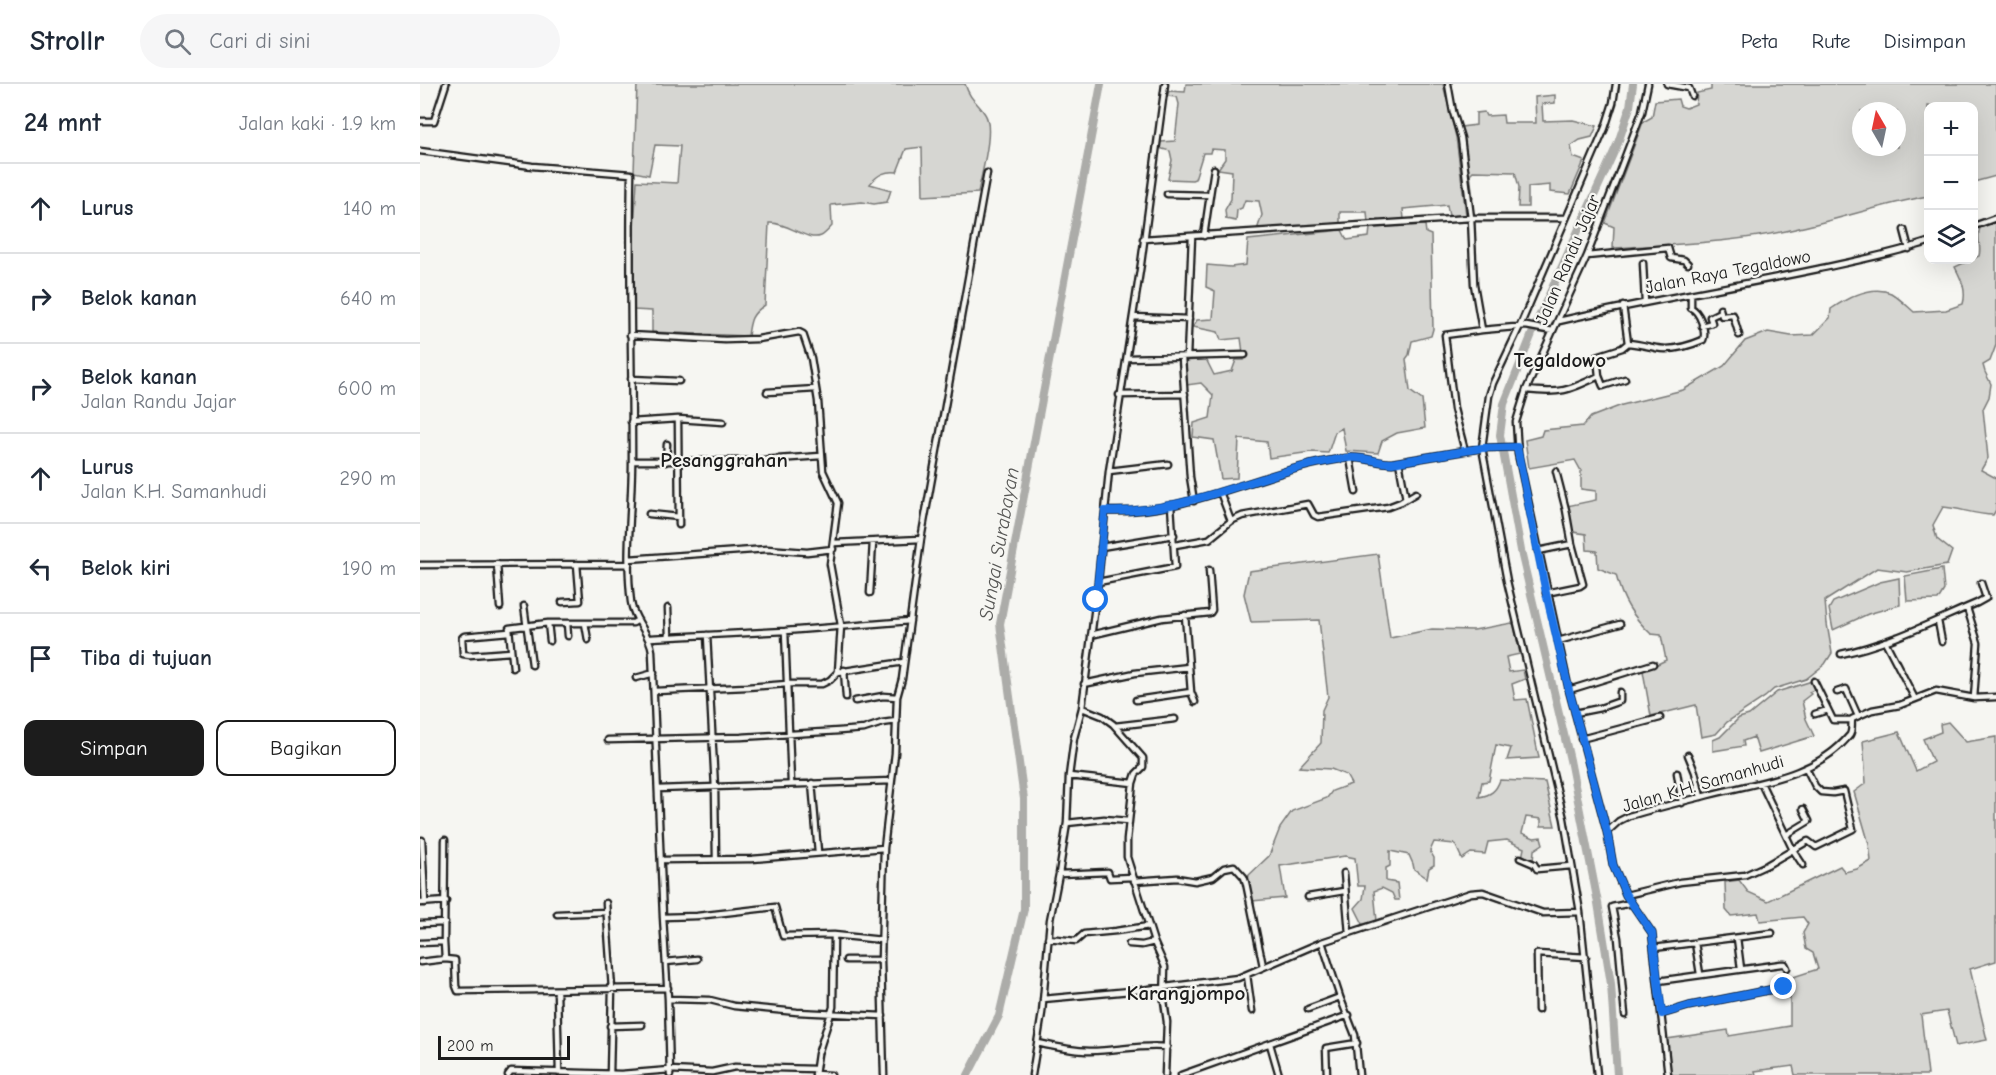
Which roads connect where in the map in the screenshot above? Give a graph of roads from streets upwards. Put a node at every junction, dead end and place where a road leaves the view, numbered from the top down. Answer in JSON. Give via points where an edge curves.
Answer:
{"nodes":[{"id":1,"x":446,"y":84,"type":"edge"},
{"id":2,"x":1166,"y":84,"type":"edge"},
{"id":3,"x":1448,"y":84,"type":"edge"},
{"id":4,"x":1616,"y":84,"type":"edge"},
{"id":5,"x":1648,"y":84,"type":"edge"},
{"id":6,"x":1667,"y":84,"type":"edge"},
{"id":7,"x":1692,"y":96,"type":"dead end"},
{"id":8,"x":420,"y":121,"type":"edge"},
{"id":9,"x":420,"y":151,"type":"edge"},
{"id":10,"x":1214,"y":169,"type":"dead end"},
{"id":11,"x":987,"y":173,"type":"dead end"},
{"id":12,"x":1167,"y":194,"type":"dead end"},
{"id":13,"x":1210,"y":195,"type":"junction"},
{"id":14,"x":1471,"y":218,"type":"junction"},
{"id":15,"x":1566,"y":218,"type":"junction"},
{"id":16,"x":1996,"y":218,"type":"edge"},
{"id":17,"x":1978,"y":225,"type":"edge"},
{"id":18,"x":1904,"y":230,"type":"dead end"},
{"id":19,"x":1192,"y":236,"type":"junction"},
{"id":20,"x":1204,"y":236,"type":"junction"},
{"id":21,"x":1146,"y":239,"type":"junction"},
{"id":22,"x":1924,"y":244,"type":"edge"},
{"id":23,"x":1906,"y":250,"type":"junction"},
{"id":24,"x":1587,"y":256,"type":"junction"},
{"id":25,"x":1643,"y":263,"type":"dead end"},
{"id":26,"x":1688,"y":264,"type":"dead end"},
{"id":27,"x":1691,"y":295,"type":"junction"},
{"id":28,"x":1645,"y":303,"type":"junction"},
{"id":29,"x":1623,"y":306,"type":"junction"},
{"id":30,"x":1133,"y":317,"type":"junction"},
{"id":31,"x":1189,"y":319,"type":"junction"},
{"id":32,"x":1558,"y":321,"type":"junction"},
{"id":33,"x":1520,"y":326,"type":"junction"},
{"id":34,"x":1702,"y":326,"type":"junction"},
{"id":35,"x":1482,"y":330,"type":"junction"},
{"id":36,"x":1553,"y":331,"type":"junction"},
{"id":37,"x":630,"y":335,"type":"junction"},
{"id":38,"x":1739,"y":335,"type":"dead end"},
{"id":39,"x":1628,"y":343,"type":"junction"},
{"id":40,"x":1245,"y":355,"type":"dead end"},
{"id":41,"x":1184,"y":357,"type":"junction"},
{"id":42,"x":1127,"y":358,"type":"junction"},
{"id":43,"x":1599,"y":376,"type":"junction"},
{"id":44,"x":632,"y":379,"type":"junction"},
{"id":45,"x":1625,"y":379,"type":"dead end"},
{"id":46,"x":679,"y":381,"type":"dead end"},
{"id":47,"x":816,"y":389,"type":"junction"},
{"id":48,"x":1526,"y":390,"type":"junction"},
{"id":49,"x":767,"y":392,"type":"dead end"},
{"id":50,"x":1185,"y":394,"type":"junction"},
{"id":51,"x":1122,"y":395,"type":"junction"},
{"id":52,"x":678,"y":419,"type":"junction"},
{"id":53,"x":631,"y":422,"type":"junction"},
{"id":54,"x":723,"y":422,"type":"dead end"},
{"id":55,"x":667,"y":444,"type":"dead end"},
{"id":56,"x":1515,"y":447,"type":"junction"},
{"id":57,"x":1484,"y":448,"type":"junction"},
{"id":58,"x":1465,"y":451,"type":"junction"},
{"id":59,"x":820,"y":456,"type":"junction"},
{"id":60,"x":1350,"y":458,"type":"junction"},
{"id":61,"x":632,"y":461,"type":"junction"},
{"id":62,"x":666,"y":462,"type":"junction"},
{"id":63,"x":680,"y":462,"type":"junction"},
{"id":64,"x":1399,"y":462,"type":"junction"},
{"id":65,"x":1168,"y":464,"type":"dead end"},
{"id":66,"x":1111,"y":471,"type":"junction"},
{"id":67,"x":1556,"y":471,"type":"dead end"},
{"id":68,"x":1220,"y":492,"type":"junction"},
{"id":69,"x":1356,"y":492,"type":"dead end"},
{"id":70,"x":1416,"y":493,"type":"dead end"},
{"id":71,"x":1406,"y":499,"type":"junction"},
{"id":72,"x":1194,"y":501,"type":"junction"},
{"id":73,"x":1171,"y":505,"type":"junction"},
{"id":74,"x":1107,"y":511,"type":"junction"},
{"id":75,"x":649,"y":514,"type":"dead end"},
{"id":76,"x":679,"y":517,"type":"junction"},
{"id":77,"x":1231,"y":521,"type":"junction"},
{"id":78,"x":679,"y":525,"type":"dead end"},
{"id":79,"x":1174,"y":535,"type":"junction"},
{"id":80,"x":921,"y":539,"type":"junction"},
{"id":81,"x":873,"y":542,"type":"junction"},
{"id":82,"x":1572,"y":544,"type":"junction"},
{"id":83,"x":1175,"y":545,"type":"junction"},
{"id":84,"x":833,"y":546,"type":"junction"},
{"id":85,"x":1103,"y":547,"type":"junction"},
{"id":86,"x":1540,"y":551,"type":"junction"},
{"id":87,"x":627,"y":563,"type":"junction"},
{"id":88,"x":497,"y":564,"type":"junction"},
{"id":89,"x":577,"y":564,"type":"junction"},
{"id":90,"x":420,"y":565,"type":"edge"},
{"id":91,"x":1209,"y":570,"type":"dead end"},
{"id":92,"x":1101,"y":582,"type":"junction"},
{"id":93,"x":1981,"y":583,"type":"dead end"},
{"id":94,"x":870,"y":592,"type":"dead end"},
{"id":95,"x":1550,"y":592,"type":"junction"},
{"id":96,"x":561,"y":602,"type":"dead end"},
{"id":97,"x":524,"y":606,"type":"dead end"},
{"id":98,"x":500,"y":607,"type":"dead end"},
{"id":99,"x":668,"y":608,"type":"dead end"},
{"id":100,"x":1967,"y":608,"type":"junction"},
{"id":101,"x":1185,"y":615,"type":"junction"},
{"id":102,"x":910,"y":621,"type":"junction"},
{"id":103,"x":1938,"y":621,"type":"junction"},
{"id":104,"x":636,"y":622,"type":"junction"},
{"id":105,"x":548,"y":623,"type":"junction"},
{"id":106,"x":567,"y":623,"type":"junction"},
{"id":107,"x":585,"y":623,"type":"junction"},
{"id":108,"x":1620,"y":624,"type":"dead end"},
{"id":109,"x":527,"y":625,"type":"junction"},
{"id":110,"x":841,"y":625,"type":"junction"},
{"id":111,"x":785,"y":631,"type":"junction"},
{"id":112,"x":509,"y":632,"type":"junction"},
{"id":113,"x":707,"y":635,"type":"junction"},
{"id":114,"x":1091,"y":635,"type":"junction"},
{"id":115,"x":568,"y":636,"type":"dead end"},
{"id":116,"x":669,"y":636,"type":"junction"},
{"id":117,"x":650,"y":638,"type":"junction"},
{"id":118,"x":588,"y":640,"type":"dead end"},
{"id":119,"x":1561,"y":640,"type":"junction"},
{"id":120,"x":550,"y":641,"type":"dead end"},
{"id":121,"x":1885,"y":641,"type":"junction"},
{"id":122,"x":1942,"y":642,"type":"dead end"},
{"id":123,"x":511,"y":652,"type":"junction"},
{"id":124,"x":1841,"y":654,"type":"dead end"},
{"id":125,"x":904,"y":662,"type":"junction"},
{"id":126,"x":1653,"y":664,"type":"dead end"},
{"id":127,"x":532,"y":665,"type":"dead end"},
{"id":128,"x":1189,"y":667,"type":"junction"},
{"id":129,"x":513,"y":668,"type":"dead end"},
{"id":130,"x":844,"y":670,"type":"junction"},
{"id":131,"x":838,"y":672,"type":"junction"},
{"id":132,"x":654,"y":673,"type":"junction"},
{"id":133,"x":636,"y":678,"type":"dead end"},
{"id":134,"x":1814,"y":681,"type":"dead end"},
{"id":135,"x":786,"y":684,"type":"junction"},
{"id":136,"x":1084,"y":684,"type":"junction"},
{"id":137,"x":710,"y":688,"type":"junction"},
{"id":138,"x":1573,"y":689,"type":"junction"},
{"id":139,"x":655,"y":691,"type":"junction"},
{"id":140,"x":1191,"y":692,"type":"junction"},
{"id":141,"x":1620,"y":692,"type":"dead end"},
{"id":142,"x":1837,"y":692,"type":"dead end"},
{"id":143,"x":846,"y":697,"type":"dead end"},
{"id":144,"x":897,"y":697,"type":"junction"},
{"id":145,"x":1996,"y":697,"type":"edge"},
{"id":146,"x":1974,"y":698,"type":"junction"},
{"id":147,"x":1915,"y":699,"type":"junction"},
{"id":148,"x":1136,"y":700,"type":"dead end"},
{"id":149,"x":855,"y":701,"type":"dead end"},
{"id":150,"x":1195,"y":702,"type":"dead end"},
{"id":151,"x":1082,"y":708,"type":"junction"},
{"id":152,"x":1828,"y":710,"type":"junction"},
{"id":153,"x":1579,"y":713,"type":"junction"},
{"id":154,"x":1815,"y":714,"type":"dead end"},
{"id":155,"x":1858,"y":716,"type":"junction"},
{"id":156,"x":1660,"y":718,"type":"dead end"},
{"id":157,"x":1174,"y":719,"type":"dead end"},
{"id":158,"x":1852,"y":720,"type":"junction"},
{"id":159,"x":897,"y":721,"type":"junction"},
{"id":160,"x":1115,"y":726,"type":"junction"},
{"id":161,"x":787,"y":733,"type":"junction"},
{"id":162,"x":712,"y":737,"type":"junction"},
{"id":163,"x":1585,"y":737,"type":"junction"},
{"id":164,"x":608,"y":740,"type":"dead end"},
{"id":165,"x":657,"y":740,"type":"junction"},
{"id":166,"x":1688,"y":755,"type":"dead end"},
{"id":167,"x":1806,"y":768,"type":"junction"},
{"id":168,"x":1677,"y":773,"type":"dead end"},
{"id":169,"x":1069,"y":776,"type":"junction"},
{"id":170,"x":891,"y":781,"type":"junction"},
{"id":171,"x":791,"y":783,"type":"junction"},
{"id":172,"x":812,"y":783,"type":"junction"},
{"id":173,"x":1132,"y":783,"type":"junction"},
{"id":174,"x":1761,"y":783,"type":"junction"},
{"id":175,"x":715,"y":788,"type":"junction"},
{"id":176,"x":658,"y":789,"type":"junction"},
{"id":177,"x":1701,"y":797,"type":"junction"},
{"id":178,"x":1682,"y":803,"type":"junction"},
{"id":179,"x":1803,"y":809,"type":"dead end"},
{"id":180,"x":1129,"y":820,"type":"junction"},
{"id":181,"x":1067,"y":823,"type":"junction"},
{"id":182,"x":1607,"y":832,"type":"junction"},
{"id":183,"x":1786,"y":835,"type":"junction"},
{"id":184,"x":422,"y":840,"type":"dead end"},
{"id":185,"x":445,"y":840,"type":"dead end"},
{"id":186,"x":884,"y":848,"type":"junction"},
{"id":187,"x":1793,"y":850,"type":"junction"},
{"id":188,"x":818,"y":852,"type":"junction"},
{"id":189,"x":1520,"y":858,"type":"dead end"},
{"id":190,"x":717,"y":859,"type":"junction"},
{"id":191,"x":661,"y":860,"type":"junction"},
{"id":192,"x":1803,"y":865,"type":"dead end"},
{"id":193,"x":1567,"y":867,"type":"junction"},
{"id":194,"x":1344,"y":873,"type":"dead end"},
{"id":195,"x":1059,"y":874,"type":"junction"},
{"id":196,"x":1135,"y":880,"type":"junction"},
{"id":197,"x":1344,"y":891,"type":"junction"},
{"id":198,"x":1626,"y":895,"type":"junction"},
{"id":199,"x":1308,"y":897,"type":"dead end"},
{"id":200,"x":446,"y":901,"type":"junction"},
{"id":201,"x":422,"y":903,"type":"edge"},
{"id":202,"x":606,"y":903,"type":"dead end"},
{"id":203,"x":1631,"y":903,"type":"junction"},
{"id":204,"x":606,"y":912,"type":"junction"},
{"id":205,"x":1580,"y":912,"type":"junction"},
{"id":206,"x":557,"y":914,"type":"dead end"},
{"id":207,"x":663,"y":917,"type":"junction"},
{"id":208,"x":445,"y":923,"type":"junction"},
{"id":209,"x":420,"y":924,"type":"edge"},
{"id":210,"x":1149,"y":926,"type":"junction"},
{"id":211,"x":1349,"y":933,"type":"junction"},
{"id":212,"x":1772,"y":933,"type":"dead end"},
{"id":213,"x":834,"y":935,"type":"junction"},
{"id":214,"x":1048,"y":938,"type":"junction"},
{"id":215,"x":1737,"y":938,"type":"junction"},
{"id":216,"x":882,"y":940,"type":"junction"},
{"id":217,"x":444,"y":942,"type":"junction"},
{"id":218,"x":1154,"y":942,"type":"junction"},
{"id":219,"x":1322,"y":942,"type":"junction"},
{"id":220,"x":420,"y":943,"type":"edge"},
{"id":221,"x":1695,"y":943,"type":"junction"},
{"id":222,"x":1129,"y":944,"type":"dead end"},
{"id":223,"x":1654,"y":948,"type":"junction"},
{"id":224,"x":1586,"y":957,"type":"junction"},
{"id":225,"x":445,"y":959,"type":"junction"},
{"id":226,"x":697,"y":959,"type":"dead end"},
{"id":227,"x":846,"y":960,"type":"dead end"},
{"id":228,"x":881,"y":960,"type":"junction"},
{"id":229,"x":420,"y":962,"type":"edge"},
{"id":230,"x":666,"y":962,"type":"junction"},
{"id":231,"x":1263,"y":966,"type":"junction"},
{"id":232,"x":1787,"y":968,"type":"dead end"},
{"id":233,"x":1741,"y":969,"type":"junction"},
{"id":234,"x":1700,"y":974,"type":"junction"},
{"id":235,"x":1247,"y":975,"type":"junction"},
{"id":236,"x":1658,"y":981,"type":"junction"},
{"id":237,"x":1164,"y":986,"type":"junction"},
{"id":238,"x":1784,"y":987,"type":"dead end"},
{"id":239,"x":665,"y":988,"type":"junction"},
{"id":240,"x":612,"y":989,"type":"junction"},
{"id":241,"x":557,"y":991,"type":"junction"},
{"id":242,"x":1340,"y":996,"type":"junction"},
{"id":243,"x":668,"y":999,"type":"junction"},
{"id":244,"x":1043,"y":999,"type":"junction"},
{"id":245,"x":1308,"y":1009,"type":"dead end"},
{"id":246,"x":1538,"y":1010,"type":"dead end"},
{"id":247,"x":1252,"y":1011,"type":"dead end"},
{"id":248,"x":829,"y":1014,"type":"junction"},
{"id":249,"x":1662,"y":1014,"type":"junction"},
{"id":250,"x":1349,"y":1015,"type":"junction"},
{"id":251,"x":1625,"y":1015,"type":"dead end"},
{"id":252,"x":883,"y":1016,"type":"junction"},
{"id":253,"x":642,"y":1025,"type":"dead end"},
{"id":254,"x":610,"y":1026,"type":"junction"},
{"id":255,"x":1038,"y":1043,"type":"junction"},
{"id":256,"x":1357,"y":1043,"type":"junction"},
{"id":257,"x":1270,"y":1044,"type":"junction"},
{"id":258,"x":1165,"y":1047,"type":"junction"},
{"id":259,"x":786,"y":1067,"type":"junction"},
{"id":260,"x":815,"y":1072,"type":"edge"},
{"id":261,"x":559,"y":1073,"type":"junction"},
{"id":262,"x":670,"y":1073,"type":"edge"},
{"id":263,"x":571,"y":1074,"type":"edge"},
{"id":264,"x":610,"y":1074,"type":"edge"},
{"id":265,"x":507,"y":1075,"type":"edge"},
{"id":266,"x":785,"y":1075,"type":"edge"},
{"id":267,"x":831,"y":1075,"type":"edge"},
{"id":268,"x":884,"y":1075,"type":"edge"},
{"id":269,"x":1032,"y":1075,"type":"edge"},
{"id":270,"x":1165,"y":1075,"type":"edge"},
{"id":271,"x":1181,"y":1075,"type":"edge"},
{"id":272,"x":1279,"y":1075,"type":"edge"},
{"id":273,"x":1327,"y":1075,"type":"edge"},
{"id":274,"x":1359,"y":1075,"type":"edge"},
{"id":275,"x":1597,"y":1075,"type":"edge"},
{"id":276,"x":1668,"y":1075,"type":"edge"}],
"edges":[{"from":1,"to":8,"type":"street","via":[[434,121]]},
{"from":2,"to":21,"type":"street"},
{"from":3,"to":14,"type":"street","via":[[1461,138]]},
{"from":4,"to":15,"type":"street","via":[[1605,128]]},
{"from":5,"to":24,"type":"street","name":"Jalan Randu Jajar","via":[[1642,112]]},
{"from":6,"to":7,"type":"street","via":[[1689,88]]},
{"from":9,"to":37,"type":"street","via":[[631,174]]},
{"from":10,"to":13,"type":"street"},
{"from":11,"to":80,"type":"street"},
{"from":12,"to":13,"type":"street"},
{"from":13,"to":20,"type":"street"},
{"from":14,"to":15,"type":"street"},
{"from":14,"to":20,"type":"street"},
{"from":14,"to":35,"type":"street","via":[[1474,284]]},
{"from":15,"to":33,"type":"street"},
{"from":16,"to":17,"type":"street"},
{"from":18,"to":23,"type":"street"},
{"from":19,"to":20,"type":"street"},
{"from":19,"to":21,"type":"street"},
{"from":19,"to":31,"type":"street"},
{"from":21,"to":30,"type":"street"},
{"from":22,"to":23,"type":"street","name":"Jalan Raya Tegaldowo"},
{"from":23,"to":27,"type":"street","name":"Jalan Raya Tegaldowo"},
{"from":24,"to":26,"type":"street","via":[[1668,248],[1671,258]]},
{"from":24,"to":32,"type":"street","name":"Jalan Randu Jajar"},
{"from":25,"to":28,"type":"street"},
{"from":27,"to":28,"type":"street","name":"Jalan Raya Tegaldowo"},
{"from":27,"to":34,"type":"street","via":[[1690,308],[1696,310]]},
{"from":28,"to":29,"type":"street","name":"Jalan Raya Tegaldowo"},
{"from":29,"to":32,"type":"street","name":"Jalan Raya Tegaldowo"},
{"from":29,"to":39,"type":"street"},
{"from":30,"to":31,"type":"street"},
{"from":30,"to":42,"type":"street"},
{"from":31,"to":41,"type":"street"},
{"from":32,"to":36,"type":"street","name":"Jalan Randu Jajar"},
{"from":33,"to":35,"type":"street"},
{"from":33,"to":36,"type":"street"},
{"from":33,"to":57,"type":"street","via":[[1493,383]]},
{"from":34,"to":38,"type":"street","via":[[1712,323],[1711,316],[1720,310],[1722,316],[1733,315]]},
{"from":34,"to":39,"type":"street","via":[[1705,339],[1688,347]]},
{"from":35,"to":58,"type":"street","via":[[1445,335],[1454,409]]},
{"from":36,"to":48,"type":"street","name":"Jalan Randu Jajar"},
{"from":37,"to":44,"type":"street"},
{"from":37,"to":47,"type":"street","via":[[725,340],[801,332],[811,358]]},
{"from":39,"to":43,"type":"street","via":[[1597,356]]},
{"from":40,"to":41,"type":"street"},
{"from":41,"to":42,"type":"street"},
{"from":41,"to":50,"type":"street"},
{"from":42,"to":51,"type":"street"},
{"from":43,"to":45,"type":"street","via":[[1603,386]]},
{"from":43,"to":48,"type":"street","via":[[1563,392]]},
{"from":44,"to":46,"type":"street"},
{"from":44,"to":53,"type":"street"},
{"from":47,"to":49,"type":"street"},
{"from":47,"to":59,"type":"street"},
{"from":48,"to":56,"type":"street","name":"Jalan Randu Jajar","via":[[1516,422]]},
{"from":50,"to":51,"type":"street"},
{"from":50,"to":72,"type":"street"},
{"from":51,"to":66,"type":"street"},
{"from":52,"to":53,"type":"street"},
{"from":52,"to":54,"type":"street"},
{"from":52,"to":63,"type":"street"},
{"from":53,"to":61,"type":"street"},
{"from":55,"to":62,"type":"street"},
{"from":56,"to":57,"type":"street"},
{"from":56,"to":86,"type":"street","name":"Jalan Randu Jajar"},
{"from":57,"to":58,"type":"street"},
{"from":57,"to":193,"type":"street","via":[[1507,581],[1564,819]]},
{"from":58,"to":64,"type":"street"},
{"from":59,"to":63,"type":"street"},
{"from":59,"to":84,"type":"street","via":[[838,503]]},
{"from":60,"to":64,"type":"street"},
{"from":60,"to":68,"type":"street","via":[[1295,469]]},
{"from":60,"to":69,"type":"street"},
{"from":61,"to":62,"type":"street"},
{"from":61,"to":87,"type":"street"},
{"from":62,"to":63,"type":"street"},
{"from":63,"to":76,"type":"street"},
{"from":64,"to":71,"type":"street"},
{"from":65,"to":66,"type":"street"},
{"from":66,"to":74,"type":"street"},
{"from":67,"to":82,"type":"street"},
{"from":68,"to":72,"type":"street"},
{"from":68,"to":77,"type":"street"},
{"from":70,"to":71,"type":"street"},
{"from":71,"to":77,"type":"street","via":[[1388,507],[1318,517],[1308,504]]},
{"from":72,"to":73,"type":"street"},
{"from":73,"to":74,"type":"street"},
{"from":73,"to":79,"type":"street"},
{"from":74,"to":85,"type":"street"},
{"from":75,"to":76,"type":"street"},
{"from":76,"to":78,"type":"street"},
{"from":77,"to":83,"type":"street","via":[[1209,539]]},
{"from":79,"to":83,"type":"street"},
{"from":79,"to":85,"type":"street"},
{"from":80,"to":81,"type":"street"},
{"from":80,"to":102,"type":"street"},
{"from":81,"to":84,"type":"street"},
{"from":81,"to":94,"type":"street"},
{"from":82,"to":86,"type":"street"},
{"from":82,"to":95,"type":"street","via":[[1583,584]]},
{"from":83,"to":92,"type":"street","via":[[1175,567]]},
{"from":84,"to":87,"type":"street","via":[[807,552],[767,549]]},
{"from":84,"to":110,"type":"street","via":[[830,564]]},
{"from":85,"to":92,"type":"street"},
{"from":86,"to":95,"type":"street","name":"Jalan Randu Jajar"},
{"from":87,"to":89,"type":"street"},
{"from":87,"to":104,"type":"street"},
{"from":88,"to":89,"type":"street"},
{"from":88,"to":90,"type":"street"},
{"from":88,"to":98,"type":"street"},
{"from":89,"to":96,"type":"street","via":[[580,601]]},
{"from":91,"to":101,"type":"street","via":[[1211,611]]},
{"from":92,"to":114,"type":"street"},
{"from":93,"to":100,"type":"street","via":[[1986,598]]},
{"from":95,"to":119,"type":"street","name":"Jalan Randu Jajar"},
{"from":97,"to":109,"type":"street"},
{"from":99,"to":116,"type":"street"},
{"from":100,"to":103,"type":"street"},
{"from":100,"to":146,"type":"street","via":[[1978,643]]},
{"from":101,"to":114,"type":"street"},
{"from":101,"to":128,"type":"street"},
{"from":102,"to":110,"type":"street"},
{"from":102,"to":125,"type":"street"},
{"from":103,"to":121,"type":"street"},
{"from":103,"to":122,"type":"street"},
{"from":104,"to":107,"type":"street"},
{"from":104,"to":117,"type":"street"},
{"from":105,"to":106,"type":"street"},
{"from":105,"to":109,"type":"street"},
{"from":105,"to":120,"type":"street"},
{"from":106,"to":107,"type":"street"},
{"from":106,"to":115,"type":"street"},
{"from":107,"to":118,"type":"street"},
{"from":108,"to":119,"type":"street"},
{"from":109,"to":112,"type":"street","via":[[509,628]]},
{"from":109,"to":127,"type":"street"},
{"from":110,"to":111,"type":"street"},
{"from":110,"to":131,"type":"street"},
{"from":111,"to":113,"type":"street"},
{"from":111,"to":135,"type":"street"},
{"from":112,"to":123,"type":"street"},
{"from":112,"to":123,"type":"street","via":[[464,636],[461,644],[463,654]]},
{"from":113,"to":116,"type":"street"},
{"from":113,"to":137,"type":"street"},
{"from":114,"to":136,"type":"street"},
{"from":116,"to":117,"type":"street"},
{"from":117,"to":132,"type":"street"},
{"from":119,"to":138,"type":"street","name":"Jalan Randu Jajar"},
{"from":121,"to":124,"type":"street"},
{"from":121,"to":147,"type":"street"},
{"from":123,"to":129,"type":"street"},
{"from":125,"to":130,"type":"street"},
{"from":125,"to":144,"type":"street"},
{"from":126,"to":138,"type":"street"},
{"from":128,"to":136,"type":"street"},
{"from":128,"to":140,"type":"street"},
{"from":130,"to":131,"type":"street"},
{"from":130,"to":143,"type":"street"},
{"from":131,"to":135,"type":"street","via":[[822,684]]},
{"from":132,"to":133,"type":"street"},
{"from":132,"to":139,"type":"street"},
{"from":134,"to":152,"type":"street"},
{"from":135,"to":137,"type":"street"},
{"from":135,"to":161,"type":"street"},
{"from":136,"to":151,"type":"street"},
{"from":137,"to":139,"type":"street"},
{"from":137,"to":162,"type":"street"},
{"from":138,"to":153,"type":"street","name":"Jalan Randu Jajar"},
{"from":139,"to":165,"type":"street"},
{"from":140,"to":148,"type":"street"},
{"from":140,"to":150,"type":"street"},
{"from":141,"to":153,"type":"street","via":[[1621,700]]},
{"from":142,"to":155,"type":"street","via":[[1846,688]]},
{"from":144,"to":149,"type":"street"},
{"from":144,"to":159,"type":"street"},
{"from":145,"to":146,"type":"street","name":"Jalan K.H. Samanhudi"},
{"from":146,"to":147,"type":"street","name":"Jalan K.H. Samanhudi","via":[[1931,692]]},
{"from":147,"to":155,"type":"street","name":"Jalan K.H. Samanhudi"},
{"from":151,"to":160,"type":"street"},
{"from":151,"to":169,"type":"street"},
{"from":152,"to":154,"type":"street"},
{"from":152,"to":158,"type":"street","via":[[1833,720]]},
{"from":153,"to":163,"type":"street","name":"Jalan Randu Jajar"},
{"from":155,"to":158,"type":"street","name":"Jalan K.H. Samanhudi"},
{"from":156,"to":163,"type":"street"},
{"from":157,"to":160,"type":"street"},
{"from":158,"to":167,"type":"street","name":"Jalan K.H. Samanhudi","via":[[1848,737]]},
{"from":159,"to":161,"type":"street","via":[[864,729]]},
{"from":159,"to":170,"type":"street"},
{"from":160,"to":173,"type":"street","via":[[1143,758],[1143,767]]},
{"from":161,"to":162,"type":"street"},
{"from":161,"to":171,"type":"street"},
{"from":162,"to":165,"type":"street"},
{"from":162,"to":175,"type":"street"},
{"from":163,"to":182,"type":"street","name":"Jalan Randu Jajar"},
{"from":164,"to":165,"type":"street"},
{"from":165,"to":176,"type":"street"},
{"from":166,"to":177,"type":"street"},
{"from":167,"to":174,"type":"street","name":"Jalan K.H. Samanhudi"},
{"from":167,"to":187,"type":"street","via":[[1821,792],[1844,791],[1854,828],[1816,847],[1808,841]]},
{"from":168,"to":178,"type":"street"},
{"from":169,"to":173,"type":"street"},
{"from":169,"to":181,"type":"street"},
{"from":170,"to":172,"type":"street"},
{"from":170,"to":186,"type":"street"},
{"from":171,"to":172,"type":"street"},
{"from":171,"to":175,"type":"street"},
{"from":172,"to":188,"type":"street"},
{"from":173,"to":180,"type":"street"},
{"from":174,"to":177,"type":"street","name":"Jalan K.H. Samanhudi"},
{"from":174,"to":183,"type":"street"},
{"from":175,"to":176,"type":"street"},
{"from":175,"to":190,"type":"street"},
{"from":176,"to":191,"type":"street"},
{"from":177,"to":178,"type":"street","name":"Jalan K.H. Samanhudi"},
{"from":178,"to":182,"type":"street","name":"Jalan K.H. Samanhudi","via":[[1624,818]]},
{"from":179,"to":183,"type":"street","via":[[1809,820]]},
{"from":180,"to":181,"type":"street"},
{"from":180,"to":196,"type":"street","via":[[1127,857]]},
{"from":181,"to":195,"type":"street"},
{"from":182,"to":198,"type":"street","name":"Jalan K.H. Samanhudi","via":[[1613,865]]},
{"from":183,"to":187,"type":"street"},
{"from":184,"to":201,"type":"street"},
{"from":185,"to":200,"type":"street"},
{"from":186,"to":188,"type":"street"},
{"from":186,"to":216,"type":"street"},
{"from":187,"to":192,"type":"street"},
{"from":187,"to":198,"type":"street","via":[[1742,875],[1680,882]]},
{"from":188,"to":190,"type":"street"},
{"from":189,"to":193,"type":"street","via":[[1536,868]]},
{"from":190,"to":191,"type":"street"},
{"from":191,"to":207,"type":"street"},
{"from":193,"to":205,"type":"street"},
{"from":194,"to":197,"type":"street"},
{"from":195,"to":196,"type":"street","via":[[1108,872],[1110,878]]},
{"from":195,"to":214,"type":"street"},
{"from":196,"to":210,"type":"street"},
{"from":196,"to":231,"type":"street","via":[[1195,880],[1213,877],[1234,866],[1246,883]]},
{"from":197,"to":199,"type":"street"},
{"from":197,"to":211,"type":"street"},
{"from":198,"to":203,"type":"street","name":"Jalan K.H. Samanhudi"},
{"from":200,"to":201,"type":"street"},
{"from":200,"to":208,"type":"street"},
{"from":202,"to":204,"type":"street"},
{"from":203,"to":223,"type":"street","name":"Jalan K.H. Samanhudi","via":[[1651,930]]},
{"from":203,"to":251,"type":"street","via":[[1612,908]]},
{"from":204,"to":206,"type":"street"},
{"from":204,"to":240,"type":"street"},
{"from":205,"to":211,"type":"street","via":[[1543,913],[1476,892]]},
{"from":205,"to":224,"type":"street"},
{"from":207,"to":213,"type":"street","via":[[775,907],[783,936]]},
{"from":207,"to":230,"type":"street"},
{"from":208,"to":209,"type":"street"},
{"from":208,"to":217,"type":"street"},
{"from":210,"to":214,"type":"street","via":[[1084,934],[1076,941]]},
{"from":210,"to":218,"type":"street"},
{"from":211,"to":219,"type":"street"},
{"from":212,"to":215,"type":"street"},
{"from":213,"to":216,"type":"street"},
{"from":213,"to":248,"type":"street","via":[[833,1007]]},
{"from":214,"to":244,"type":"street"},
{"from":215,"to":221,"type":"street"},
{"from":215,"to":233,"type":"street"},
{"from":216,"to":228,"type":"street"},
{"from":217,"to":220,"type":"street"},
{"from":217,"to":225,"type":"street"},
{"from":218,"to":222,"type":"street"},
{"from":218,"to":237,"type":"street","via":[[1165,967]]},
{"from":219,"to":231,"type":"street"},
{"from":219,"to":242,"type":"street"},
{"from":221,"to":223,"type":"street"},
{"from":221,"to":234,"type":"street"},
{"from":223,"to":236,"type":"street","name":"Jalan K.H. Samanhudi"},
{"from":224,"to":246,"type":"street","via":[[1536,954]]},
{"from":224,"to":275,"type":"street"},
{"from":225,"to":229,"type":"street"},
{"from":225,"to":241,"type":"street","via":[[455,960],[458,991]]},
{"from":226,"to":230,"type":"street"},
{"from":227,"to":228,"type":"street"},
{"from":228,"to":252,"type":"street"},
{"from":230,"to":239,"type":"street"},
{"from":231,"to":235,"type":"street"},
{"from":232,"to":233,"type":"street","via":[[1784,964]]},
{"from":233,"to":234,"type":"street"},
{"from":234,"to":236,"type":"street"},
{"from":235,"to":237,"type":"street"},
{"from":235,"to":247,"type":"street"},
{"from":236,"to":249,"type":"street","name":"Jalan K.H. Samanhudi"},
{"from":237,"to":244,"type":"street"},
{"from":237,"to":258,"type":"street"},
{"from":238,"to":249,"type":"street"},
{"from":239,"to":240,"type":"street"},
{"from":239,"to":243,"type":"street"},
{"from":240,"to":241,"type":"street"},
{"from":240,"to":254,"type":"street"},
{"from":241,"to":261,"type":"street"},
{"from":242,"to":245,"type":"street"},
{"from":242,"to":250,"type":"street"},
{"from":243,"to":248,"type":"street"},
{"from":243,"to":262,"type":"street"},
{"from":244,"to":255,"type":"street"},
{"from":248,"to":252,"type":"street"},
{"from":248,"to":260,"type":"street"},
{"from":249,"to":276,"type":"street","name":"Jalan K.H. Samanhudi"},
{"from":250,"to":256,"type":"street"},
{"from":250,"to":257,"type":"street"},
{"from":252,"to":268,"type":"street"},
{"from":253,"to":254,"type":"street"},
{"from":254,"to":264,"type":"street"},
{"from":255,"to":258,"type":"street","via":[[1089,1051]]},
{"from":255,"to":269,"type":"street"},
{"from":256,"to":273,"type":"street","via":[[1326,1048]]},
{"from":256,"to":274,"type":"street"},
{"from":257,"to":271,"type":"street"},
{"from":257,"to":272,"type":"street"},
{"from":258,"to":270,"type":"street"},
{"from":259,"to":260,"type":"street"},
{"from":259,"to":262,"type":"street"},
{"from":259,"to":266,"type":"street"},
{"from":260,"to":267,"type":"street"},
{"from":261,"to":263,"type":"street"},
{"from":261,"to":265,"type":"street","via":[[510,1071]]},
{"from":262,"to":264,"type":"street"},
{"from":263,"to":264,"type":"street"}]}
